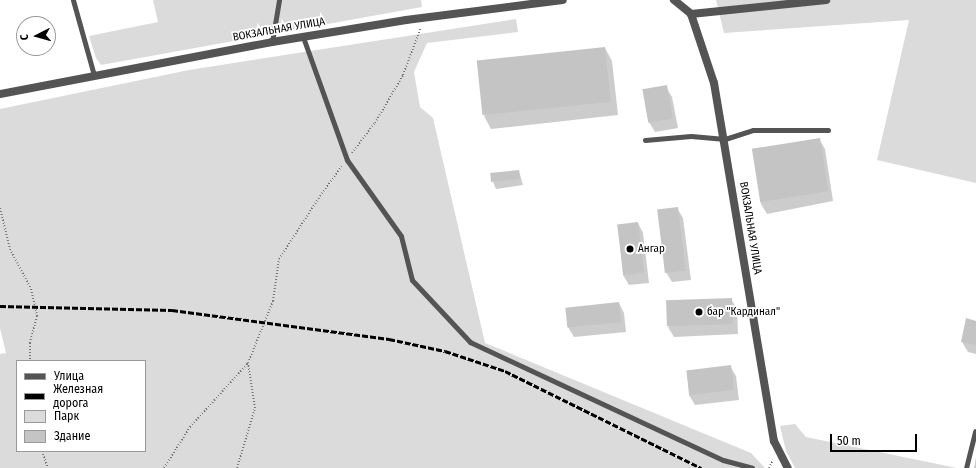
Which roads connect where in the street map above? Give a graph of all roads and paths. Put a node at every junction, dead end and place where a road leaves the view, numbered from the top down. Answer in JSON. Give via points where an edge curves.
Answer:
{"nodes":[{"id":1,"x":74,"y":0,"type":"edge"},
{"id":2,"x":563,"y":0,"type":"edge"},
{"id":3,"x":674,"y":0,"type":"edge"},
{"id":4,"x":826,"y":0,"type":"edge"},
{"id":5,"x":278,"y":2,"type":"edge"},
{"id":6,"x":691,"y":14,"type":"junction"},
{"id":7,"x":424,"y":18,"type":"junction"},
{"id":8,"x":303,"y":37,"type":"junction"},
{"id":9,"x":272,"y":42,"type":"junction"},
{"id":10,"x":94,"y":75,"type":"junction"},
{"id":11,"x":0,"y":94,"type":"edge"},
{"id":12,"x":828,"y":130,"type":"dead end"},
{"id":13,"x":725,"y":138,"type":"junction"},
{"id":14,"x":645,"y":140,"type":"dead end"},
{"id":15,"x":347,"y":160,"type":"junction"},
{"id":16,"x":0,"y":208,"type":"edge"},
{"id":17,"x":30,"y":360,"type":"edge"},
{"id":18,"x":248,"y":363,"type":"junction"},
{"id":19,"x":975,"y":431,"type":"edge"},
{"id":20,"x":42,"y":452,"type":"edge"},
{"id":21,"x":48,"y":468,"type":"edge"},
{"id":22,"x":164,"y":468,"type":"edge"},
{"id":23,"x":237,"y":468,"type":"edge"},
{"id":24,"x":752,"y":468,"type":"edge"},
{"id":25,"x":788,"y":468,"type":"edge"},
{"id":26,"x":966,"y":468,"type":"edge"}],
"edges":[{"from":1,"to":10,"type":"lane","via":[[78,23]]},
{"from":2,"to":7,"type":"street","name":"ВОКЗАЛЬНАЯ УЛИЦА"},
{"from":3,"to":6,"type":"street"},
{"from":4,"to":6,"type":"street"},
{"from":5,"to":9,"type":"lane"},
{"from":6,"to":13,"type":"street","name":"ВОКЗАЛЬНАЯ УЛИЦА","via":[[714,83]]},
{"from":7,"to":8,"type":"street","name":"ВОКЗАЛЬНАЯ УЛИЦА"},
{"from":7,"to":15,"type":"path","via":[[403,75],[375,123]]},
{"from":8,"to":9,"type":"street","name":"ВОКЗАЛЬНАЯ УЛИЦА"},
{"from":8,"to":15,"type":"lane"},
{"from":9,"to":10,"type":"street","name":"ВОКЗАЛЬНАЯ УЛИЦА"},
{"from":10,"to":11,"type":"street","name":"ВОКЗАЛЬНАЯ УЛИЦА"},
{"from":12,"to":13,"type":"lane","via":[[753,130]]},
{"from":13,"to":14,"type":"lane","via":[[691,136]]},
{"from":13,"to":25,"type":"street","name":"ВОКЗАЛЬНАЯ УЛИЦА","via":[[774,441]]},
{"from":15,"to":18,"type":"path","via":[[279,259],[273,301]]},
{"from":15,"to":24,"type":"lane","via":[[401,236],[412,280],[470,342],[723,460]]},
{"from":16,"to":17,"type":"path","via":[[10,249],[31,289],[37,316],[30,343]]},
{"from":18,"to":22,"type":"path","via":[[190,427]]},
{"from":18,"to":23,"type":"path","via":[[255,408]]},
{"from":19,"to":26,"type":"lane"},
{"from":20,"to":21,"type":"path"}]}
